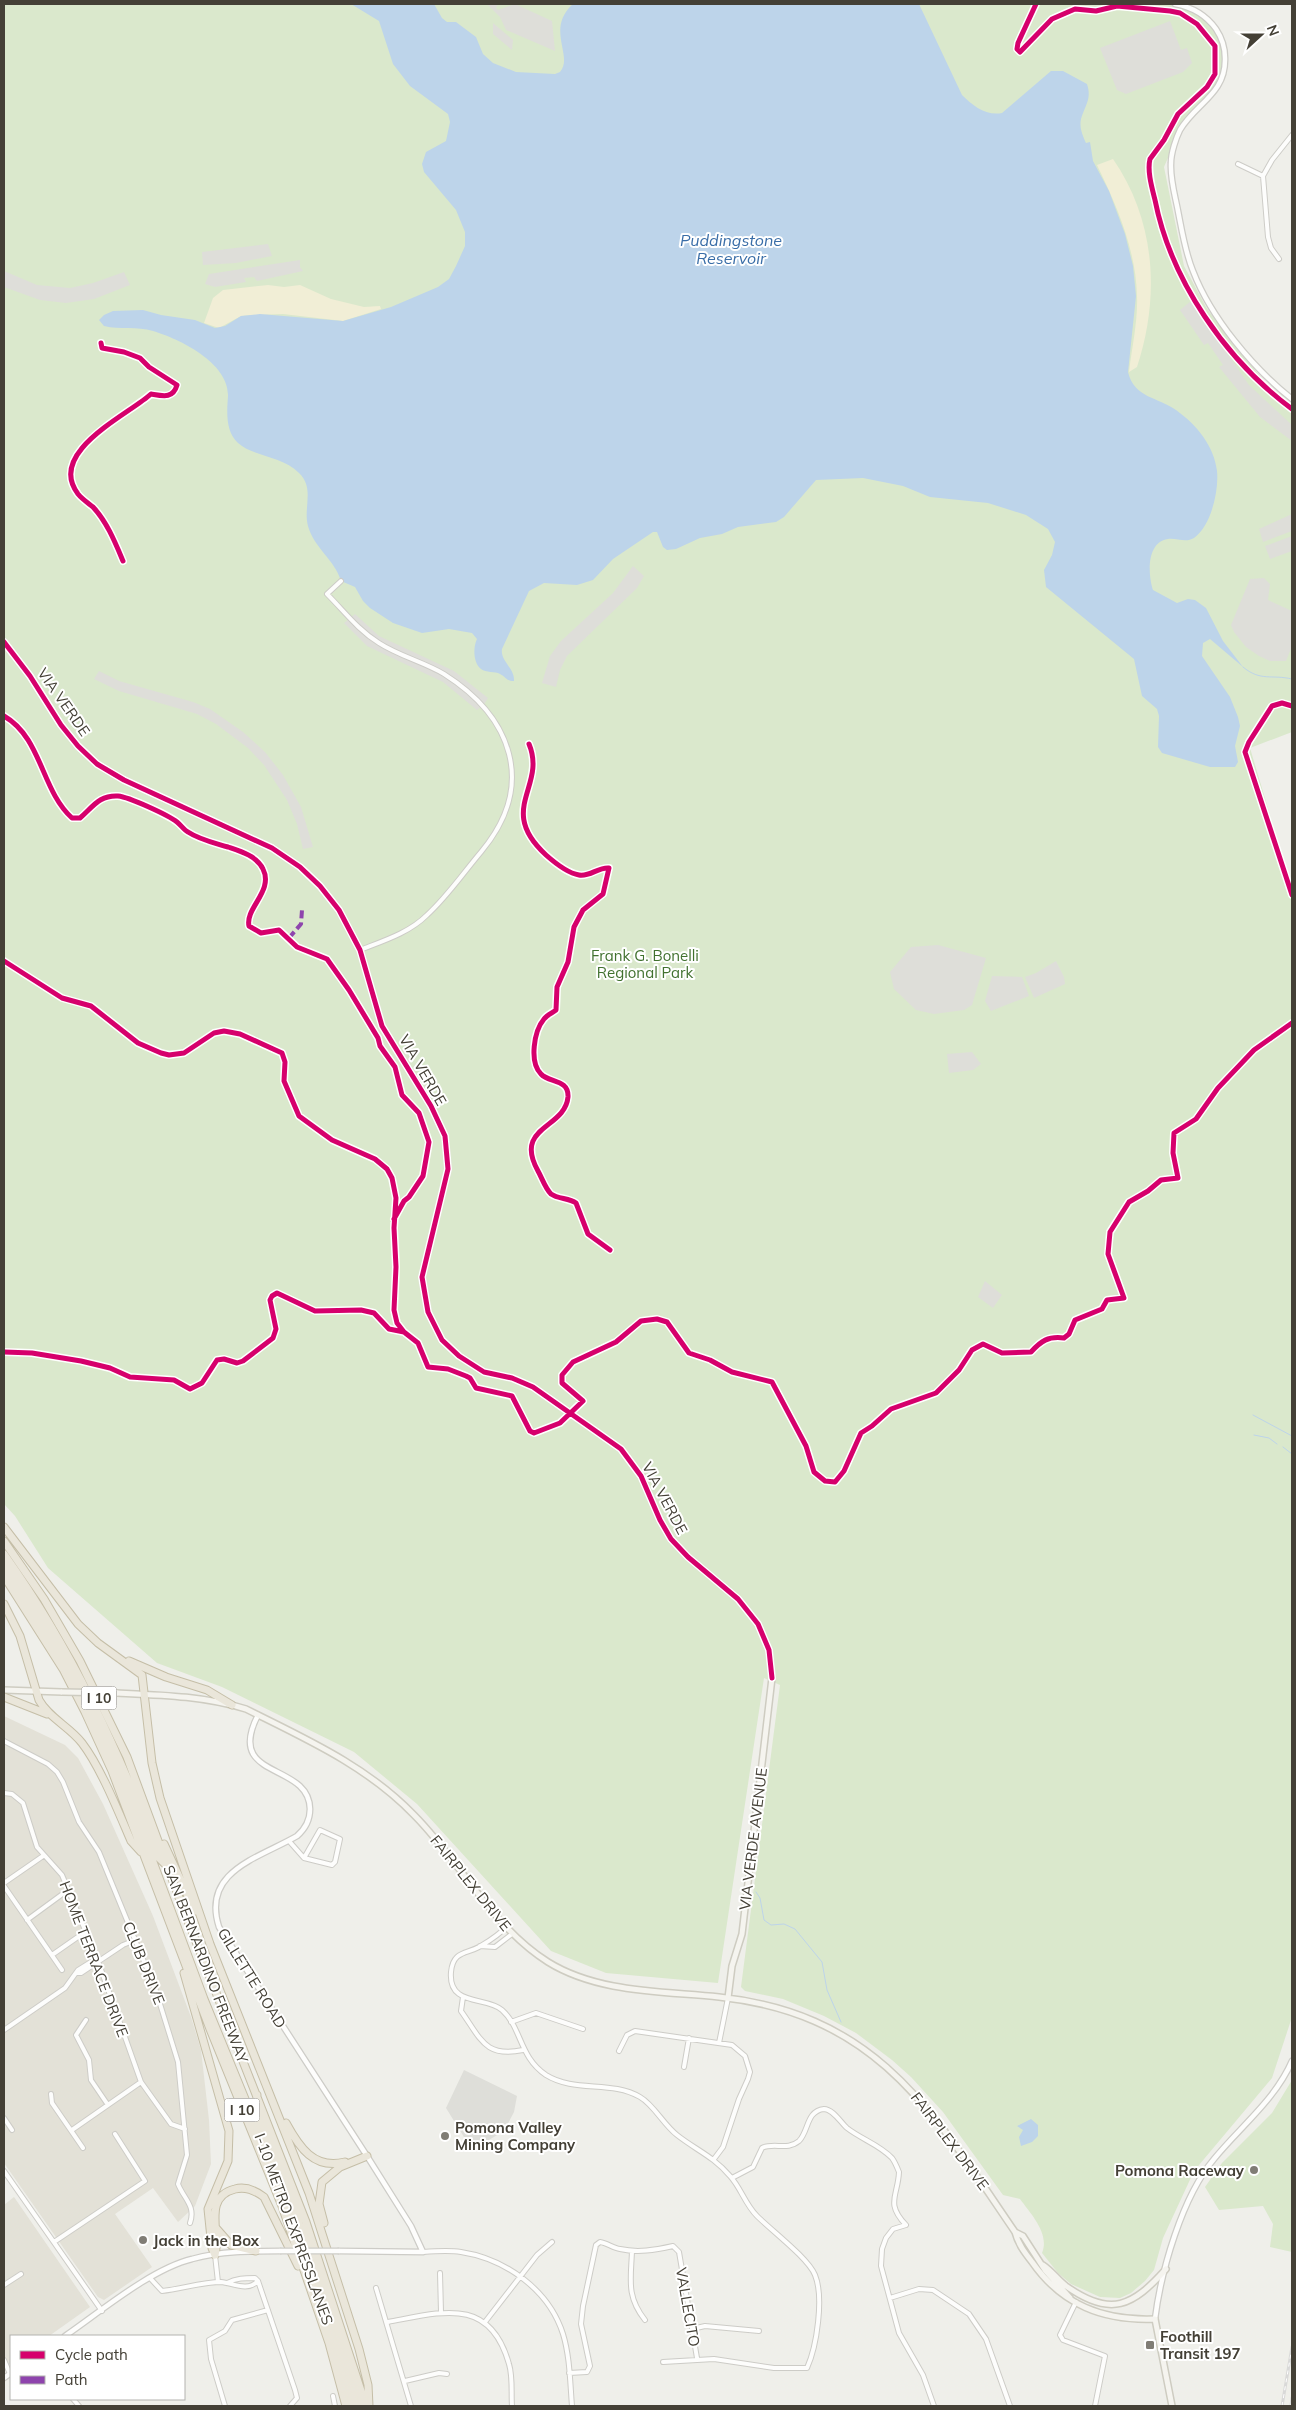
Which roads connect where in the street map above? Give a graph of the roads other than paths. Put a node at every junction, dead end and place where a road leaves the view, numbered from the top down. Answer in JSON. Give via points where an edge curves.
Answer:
{"nodes":[{"id":1,"x":1175,"y":4,"type":"edge"},
{"id":2,"x":1292,"y":136,"type":"edge"},
{"id":3,"x":1238,"y":164,"type":"dead end"},
{"id":4,"x":1263,"y":176,"type":"junction"},
{"id":5,"x":1279,"y":258,"type":"dead end"},
{"id":6,"x":1292,"y":398,"type":"edge"},
{"id":7,"x":341,"y":581,"type":"dead end"},
{"id":8,"x":4,"y":642,"type":"edge"},
{"id":9,"x":360,"y":950,"type":"junction"},
{"id":10,"x":4,"y":1528,"type":"edge"},
{"id":11,"x":4,"y":1541,"type":"edge"},
{"id":12,"x":4,"y":1554,"type":"edge"},
{"id":13,"x":4,"y":1565,"type":"edge"},
{"id":14,"x":4,"y":1576,"type":"edge"},
{"id":15,"x":4,"y":1604,"type":"edge"},
{"id":16,"x":111,"y":1652,"type":"junction"},
{"id":17,"x":772,"y":1678,"type":"joint"},
{"id":18,"x":4,"y":1690,"type":"edge"},
{"id":19,"x":36,"y":1691,"type":"junction"},
{"id":20,"x":144,"y":1694,"type":"junction"},
{"id":21,"x":4,"y":1697,"type":"edge"},
{"id":22,"x":232,"y":1705,"type":"junction"},
{"id":23,"x":258,"y":1715,"type":"junction"},
{"id":24,"x":52,"y":1716,"type":"junction"},
{"id":25,"x":4,"y":1741,"type":"edge"},
{"id":26,"x":4,"y":1793,"type":"edge"},
{"id":27,"x":144,"y":1802,"type":"junction"},
{"id":28,"x":289,"y":1841,"type":"junction"},
{"id":29,"x":43,"y":1856,"type":"junction"},
{"id":30,"x":145,"y":1856,"type":"junction"},
{"id":31,"x":304,"y":1858,"type":"junction"},
{"id":32,"x":169,"y":1868,"type":"junction"},
{"id":33,"x":4,"y":1884,"type":"edge"},
{"id":34,"x":68,"y":1890,"type":"junction"},
{"id":35,"x":27,"y":1920,"type":"junction"},
{"id":36,"x":170,"y":1927,"type":"junction"},
{"id":37,"x":506,"y":1927,"type":"junction"},
{"id":38,"x":85,"y":1932,"type":"junction"},
{"id":39,"x":512,"y":1934,"type":"junction"},
{"id":40,"x":493,"y":1939,"type":"junction"},
{"id":41,"x":135,"y":1940,"type":"junction"},
{"id":42,"x":210,"y":1944,"type":"junction"},
{"id":43,"x":480,"y":1946,"type":"junction"},
{"id":44,"x":496,"y":1946,"type":"junction"},
{"id":45,"x":52,"y":1955,"type":"junction"},
{"id":46,"x":98,"y":1962,"type":"junction"},
{"id":47,"x":62,"y":1970,"type":"dead end"},
{"id":48,"x":462,"y":1997,"type":"junction"},
{"id":49,"x":728,"y":1998,"type":"junction"},
{"id":50,"x":86,"y":2020,"type":"dead end"},
{"id":51,"x":511,"y":2022,"type":"junction"},
{"id":52,"x":4,"y":2030,"type":"edge"},
{"id":53,"x":584,"y":2030,"type":"dead end"},
{"id":54,"x":689,"y":2038,"type":"junction"},
{"id":55,"x":719,"y":2043,"type":"junction"},
{"id":56,"x":523,"y":2050,"type":"junction"},
{"id":57,"x":620,"y":2051,"type":"dead end"},
{"id":58,"x":1292,"y":2061,"type":"edge"},
{"id":59,"x":684,"y":2067,"type":"dead end"},
{"id":60,"x":1292,"y":2068,"type":"edge"},
{"id":61,"x":141,"y":2082,"type":"junction"},
{"id":62,"x":257,"y":2092,"type":"junction"},
{"id":63,"x":52,"y":2094,"type":"dead end"},
{"id":64,"x":1272,"y":2094,"type":"junction"},
{"id":65,"x":270,"y":2096,"type":"junction"},
{"id":66,"x":108,"y":2105,"type":"junction"},
{"id":67,"x":4,"y":2118,"type":"edge"},
{"id":68,"x":185,"y":2129,"type":"junction"},
{"id":69,"x":12,"y":2130,"type":"dead end"},
{"id":70,"x":72,"y":2130,"type":"junction"},
{"id":71,"x":115,"y":2134,"type":"dead end"},
{"id":72,"x":83,"y":2148,"type":"dead end"},
{"id":73,"x":367,"y":2156,"type":"junction"},
{"id":74,"x":714,"y":2159,"type":"junction"},
{"id":75,"x":4,"y":2171,"type":"edge"},
{"id":76,"x":732,"y":2178,"type":"junction"},
{"id":77,"x":213,"y":2221,"type":"junction"},
{"id":78,"x":190,"y":2223,"type":"dead end"},
{"id":79,"x":1015,"y":2232,"type":"junction"},
{"id":80,"x":54,"y":2242,"type":"junction"},
{"id":81,"x":552,"y":2242,"type":"dead end"},
{"id":82,"x":256,"y":2251,"type":"junction"},
{"id":83,"x":632,"y":2251,"type":"junction"},
{"id":84,"x":423,"y":2252,"type":"junction"},
{"id":85,"x":215,"y":2255,"type":"junction"},
{"id":86,"x":332,"y":2261,"type":"junction"},
{"id":87,"x":1043,"y":2266,"type":"junction"},
{"id":88,"x":1166,"y":2268,"type":"junction"},
{"id":89,"x":21,"y":2274,"type":"dead end"},
{"id":90,"x":440,"y":2274,"type":"dead end"},
{"id":91,"x":520,"y":2275,"type":"junction"},
{"id":92,"x":150,"y":2278,"type":"junction"},
{"id":93,"x":241,"y":2279,"type":"junction"},
{"id":94,"x":258,"y":2281,"type":"junction"},
{"id":95,"x":218,"y":2282,"type":"junction"},
{"id":96,"x":226,"y":2283,"type":"junction"},
{"id":97,"x":4,"y":2286,"type":"edge"},
{"id":98,"x":241,"y":2287,"type":"junction"},
{"id":99,"x":376,"y":2288,"type":"dead end"},
{"id":100,"x":312,"y":2293,"type":"junction"},
{"id":101,"x":890,"y":2298,"type":"junction"},
{"id":102,"x":1070,"y":2298,"type":"junction"},
{"id":103,"x":1076,"y":2302,"type":"junction"},
{"id":104,"x":102,"y":2310,"type":"junction"},
{"id":105,"x":268,"y":2310,"type":"junction"},
{"id":106,"x":441,"y":2312,"type":"junction"},
{"id":107,"x":1155,"y":2319,"type":"junction"},
{"id":108,"x":645,"y":2320,"type":"dead end"},
{"id":109,"x":388,"y":2322,"type":"junction"},
{"id":110,"x":485,"y":2322,"type":"junction"},
{"id":111,"x":692,"y":2329,"type":"junction"},
{"id":112,"x":759,"y":2331,"type":"dead end"},
{"id":113,"x":66,"y":2335,"type":"edge"},
{"id":114,"x":697,"y":2358,"type":"junction"},
{"id":115,"x":4,"y":2360,"type":"edge"},
{"id":116,"x":663,"y":2362,"type":"dead end"},
{"id":117,"x":10,"y":2373,"type":"edge"},
{"id":118,"x":570,"y":2373,"type":"junction"},
{"id":119,"x":447,"y":2374,"type":"dead end"},
{"id":120,"x":4,"y":2378,"type":"edge"},
{"id":121,"x":405,"y":2381,"type":"junction"},
{"id":122,"x":332,"y":2396,"type":"dead end"},
{"id":123,"x":225,"y":2406,"type":"edge"},
{"id":124,"x":290,"y":2406,"type":"edge"},
{"id":125,"x":335,"y":2406,"type":"edge"},
{"id":126,"x":346,"y":2406,"type":"edge"},
{"id":127,"x":353,"y":2406,"type":"edge"},
{"id":128,"x":359,"y":2406,"type":"edge"},
{"id":129,"x":367,"y":2406,"type":"edge"},
{"id":130,"x":411,"y":2406,"type":"edge"},
{"id":131,"x":512,"y":2406,"type":"edge"},
{"id":132,"x":572,"y":2406,"type":"edge"},
{"id":133,"x":934,"y":2406,"type":"edge"},
{"id":134,"x":1010,"y":2406,"type":"edge"},
{"id":135,"x":1095,"y":2406,"type":"edge"},
{"id":136,"x":1172,"y":2406,"type":"edge"}],
"edges":[{"from":1,"to":6,"type":"street","via":[[1205,17],[1217,31],[1225,51],[1222,80],[1180,130],[1171,161],[1189,259],[1204,293],[1244,352]]},
{"from":2,"to":4,"type":"street"},
{"from":3,"to":4,"type":"street"},
{"from":4,"to":5,"type":"street","via":[[1268,236],[1271,248]]},
{"from":7,"to":9,"type":"street","via":[[327,594],[354,624],[379,643],[442,673],[486,709],[507,742],[512,774],[509,802],[488,844],[427,915],[401,933]]},
{"from":8,"to":9,"type":"main road","name":"VIA VERDE","via":[[61,725],[97,764],[124,780],[272,848],[300,867],[339,910]]},
{"from":9,"to":17,"type":"main road","name":"VIA VERDE","via":[[382,1026],[432,1106],[445,1136],[448,1169],[422,1277],[428,1312],[442,1340],[484,1372],[533,1387],[621,1449],[641,1476],[671,1538],[688,1558],[738,1599],[758,1624],[770,1650]]},
{"from":10,"to":16,"type":"highway","via":[[78,1624]]},
{"from":11,"to":27,"type":"highway","name":"SAN BERNARDINO FREEWAY","number":"I 10","via":[[44,1599],[85,1670]]},
{"from":12,"to":32,"type":"highway","via":[[36,1600],[96,1704],[127,1773],[159,1858]]},
{"from":13,"to":127,"type":"highway","name":"I-10 METRO EXPRESSLANES","via":[[59,1650],[120,1773],[201,1991],[290,2210]]},
{"from":14,"to":30,"type":"highway","name":"SAN BERNARDINO FREEWAY","number":"I 10","via":[[86,1712]]},
{"from":15,"to":19,"type":"highway","via":[[18,1631]]},
{"from":16,"to":20,"type":"highway","via":[[142,1675]]},
{"from":16,"to":22,"type":"highway","via":[[166,1677],[206,1690]]},
{"from":17,"to":49,"type":"main road","name":"VIA VERDE AVENUE","via":[[742,1934],[732,1966]]},
{"from":18,"to":19,"type":"main road","name":"FAIRPLEX DRIVE"},
{"from":19,"to":20,"type":"main road","name":"FAIRPLEX DRIVE","bridge":true},
{"from":19,"to":24,"type":"highway","via":[[43,1707]]},
{"from":20,"to":22,"type":"main road","name":"FAIRPLEX DRIVE","via":[[195,1697]]},
{"from":20,"to":42,"type":"highway","via":[[157,1786]]},
{"from":21,"to":24,"type":"highway"},
{"from":22,"to":23,"type":"main road","name":"FAIRPLEX DRIVE"},
{"from":23,"to":28,"type":"street","name":"GILLETTE ROAD","via":[[249,1735],[255,1757],[263,1766],[300,1785],[308,1799],[308,1823]]},
{"from":23,"to":37,"type":"main road","name":"FAIRPLEX DRIVE","via":[[340,1757],[392,1794],[438,1841]]},
{"from":24,"to":30,"type":"highway","via":[[84,1746],[131,1840]]},
{"from":25,"to":41,"type":"street","name":"CLUB DRIVE","via":[[57,1772],[79,1822],[99,1852]]},
{"from":26,"to":29,"type":"street","name":"HOME TERRACE DRIVE","via":[[12,1794],[23,1803],[33,1840]]},
{"from":27,"to":32,"type":"highway","name":"SAN BERNARDINO FREEWAY","number":"I 10"},
{"from":27,"to":42,"type":"highway"},
{"from":28,"to":31,"type":"street"},
{"from":28,"to":73,"type":"street","name":"GILLETTE ROAD","via":[[231,1873],[219,1888],[215,1916],[224,1937]]},
{"from":29,"to":33,"type":"street"},
{"from":29,"to":34,"type":"street","name":"HOME TERRACE DRIVE","via":[[59,1870]]},
{"from":30,"to":36,"type":"highway","name":"SAN BERNARDINO FREEWAY","number":"I 10"},
{"from":31,"to":31,"type":"street","via":[[332,1865],[340,1839],[320,1830]]},
{"from":32,"to":62,"type":"highway","name":"SAN BERNARDINO FREEWAY","number":"I 10"},
{"from":33,"to":35,"type":"street"},
{"from":34,"to":35,"type":"street"},
{"from":34,"to":38,"type":"street","name":"HOME TERRACE DRIVE"},
{"from":35,"to":45,"type":"street"},
{"from":36,"to":85,"type":"highway","via":[[229,2131],[230,2151],[225,2171],[208,2209]]},
{"from":36,"to":100,"type":"highway","name":"SAN BERNARDINO FREEWAY","number":"I 10","via":[[282,2206]]},
{"from":37,"to":39,"type":"main road","name":"FAIRPLEX DRIVE"},
{"from":37,"to":40,"type":"street"},
{"from":38,"to":45,"type":"street"},
{"from":38,"to":46,"type":"street","name":"HOME TERRACE DRIVE"},
{"from":39,"to":44,"type":"street"},
{"from":39,"to":49,"type":"main road","name":"FAIRPLEX DRIVE","via":[[550,1964],[588,1980],[625,1988]]},
{"from":40,"to":43,"type":"street"},
{"from":40,"to":44,"type":"street"},
{"from":41,"to":46,"type":"street"},
{"from":41,"to":68,"type":"street","name":"CLUB DRIVE","via":[[176,2052]]},
{"from":42,"to":65,"type":"highway"},
{"from":43,"to":44,"type":"street"},
{"from":43,"to":48,"type":"street","via":[[463,1952],[452,1965],[452,1981]]},
{"from":45,"to":47,"type":"street"},
{"from":46,"to":52,"type":"street","via":[[94,1960],[65,1988]]},
{"from":46,"to":61,"type":"street","name":"HOME TERRACE DRIVE"},
{"from":48,"to":51,"type":"street","via":[[497,2006]]},
{"from":48,"to":56,"type":"street","via":[[461,2011],[487,2046],[494,2052]]},
{"from":49,"to":55,"type":"street"},
{"from":49,"to":79,"type":"main road","name":"FAIRPLEX DRIVE","via":[[791,2012],[818,2022],[856,2044],[889,2069],[934,2115]]},
{"from":50,"to":66,"type":"street","via":[[76,2040],[89,2060],[91,2080]]},
{"from":51,"to":53,"type":"street","via":[[536,2013]]},
{"from":51,"to":56,"type":"street"},
{"from":54,"to":55,"type":"street"},
{"from":54,"to":57,"type":"street","via":[[635,2031],[627,2034]]},
{"from":54,"to":59,"type":"street"},
{"from":55,"to":74,"type":"street","via":[[740,2050],[750,2072],[722,2147]]},
{"from":56,"to":74,"type":"street","via":[[534,2065],[556,2080],[569,2085],[618,2089],[642,2098],[676,2134]]},
{"from":58,"to":64,"type":"street"},
{"from":60,"to":64,"type":"street","via":[[1280,2090]]},
{"from":61,"to":66,"type":"street"},
{"from":61,"to":68,"type":"street","name":"HOME TERRACE DRIVE","via":[[171,2124]]},
{"from":62,"to":128,"type":"highway","name":"I-10 METRO EXPRESSLANES","via":[[256,2109],[315,2266]]},
{"from":62,"to":129,"type":"highway","name":"SAN BERNARDINO FREEWAY","number":"I 10","via":[[330,2289]]},
{"from":63,"to":70,"type":"street","via":[[52,2103]]},
{"from":64,"to":88,"type":"street","via":[[1217,2155],[1196,2185]]},
{"from":65,"to":73,"type":"highway","via":[[297,2144],[310,2157],[338,2164]]},
{"from":65,"to":86,"type":"highway"},
{"from":66,"to":70,"type":"street"},
{"from":67,"to":69,"type":"street"},
{"from":68,"to":78,"type":"street","name":"CLUB DRIVE","via":[[187,2155],[178,2184],[191,2204]]},
{"from":70,"to":72,"type":"street"},
{"from":71,"to":80,"type":"street","via":[[145,2181]]},
{"from":73,"to":84,"type":"street","name":"GILLETTE ROAD","via":[[411,2226]]},
{"from":73,"to":86,"type":"highway","via":[[327,2176],[320,2189],[319,2204]]},
{"from":74,"to":76,"type":"street"},
{"from":75,"to":80,"type":"street"},
{"from":76,"to":101,"type":"street","via":[[753,2167],[762,2148],[772,2145],[786,2147],[799,2141],[806,2124],[816,2112],[827,2109],[833,2113],[852,2132],[891,2158],[899,2172],[893,2201],[897,2216],[906,2225],[894,2230],[882,2249],[881,2266]]},
{"from":76,"to":114,"type":"street","via":[[756,2215],[815,2274],[819,2297],[815,2339],[807,2368],[774,2368]]},
{"from":77,"to":82,"type":"highway","via":[[218,2232],[231,2245]]},
{"from":77,"to":85,"type":"highway"},
{"from":77,"to":100,"type":"highway","via":[[218,2202],[228,2192],[243,2188],[258,2192],[270,2205]]},
{"from":79,"to":87,"type":"main road","name":"FAIRPLEX DRIVE","via":[[1023,2236]]},
{"from":79,"to":102,"type":"main road","name":"FAIRPLEX DRIVE","via":[[1042,2276],[1062,2296]]},
{"from":80,"to":104,"type":"street"},
{"from":81,"to":91,"type":"street"},
{"from":82,"to":84,"type":"street","bridge":true},
{"from":82,"to":85,"type":"street"},
{"from":83,"to":108,"type":"street","via":[[634,2306]]},
{"from":83,"to":111,"type":"street","name":"VALLECITO","via":[[654,2251],[673,2246],[679,2252]]},
{"from":83,"to":118,"type":"street","name":"VALLECITO","via":[[600,2242],[596,2245],[581,2324],[590,2366],[587,2372]]},
{"from":84,"to":91,"type":"street","via":[[460,2251],[481,2256]]},
{"from":85,"to":92,"type":"street","via":[[178,2264]]},
{"from":85,"to":95,"type":"street"},
{"from":86,"to":129,"type":"highway","via":[[368,2385]]},
{"from":87,"to":88,"type":"main road","via":[[1075,2292],[1110,2304],[1126,2303],[1140,2296]]},
{"from":87,"to":102,"type":"main road","name":"FAIRPLEX DRIVE"},
{"from":88,"to":107,"type":"street"},
{"from":89,"to":97,"type":"street"},
{"from":90,"to":106,"type":"street"},
{"from":91,"to":110,"type":"street"},
{"from":91,"to":118,"type":"street","via":[[538,2292],[563,2333]]},
{"from":92,"to":95,"type":"street","via":[[162,2291]]},
{"from":92,"to":104,"type":"street"},
{"from":93,"to":94,"type":"street","via":[[255,2278]]},
{"from":93,"to":96,"type":"street"},
{"from":93,"to":98,"type":"street"},
{"from":94,"to":98,"type":"street"},
{"from":94,"to":105,"type":"street"},
{"from":95,"to":96,"type":"street"},
{"from":96,"to":98,"type":"street"},
{"from":99,"to":109,"type":"street"},
{"from":100,"to":126,"type":"highway","name":"SAN BERNARDINO FREEWAY","number":"I 10"},
{"from":101,"to":133,"type":"street","via":[[899,2332],[923,2375]]},
{"from":101,"to":134,"type":"street","via":[[919,2289],[933,2290],[969,2314],[986,2339]]},
{"from":102,"to":103,"type":"main road","name":"FAIRPLEX DRIVE"},
{"from":103,"to":107,"type":"main road","name":"FAIRPLEX DRIVE","via":[[1111,2316]]},
{"from":103,"to":135,"type":"street","via":[[1060,2335],[1063,2340],[1105,2356]]},
{"from":104,"to":113,"type":"street"},
{"from":105,"to":123,"type":"street","via":[[232,2320],[225,2331],[209,2340],[211,2359]]},
{"from":105,"to":124,"type":"street","via":[[297,2398]]},
{"from":106,"to":109,"type":"street"},
{"from":106,"to":110,"type":"street","via":[[464,2314]]},
{"from":107,"to":136,"type":"main road"},
{"from":109,"to":121,"type":"street"},
{"from":110,"to":131,"type":"street","via":[[500,2341],[510,2366]]},
{"from":111,"to":112,"type":"street","via":[[705,2326]]},
{"from":111,"to":114,"type":"street","name":"VALLECITO"},
{"from":114,"to":116,"type":"street"},
{"from":115,"to":117,"type":"street"},
{"from":117,"to":120,"type":"street"},
{"from":118,"to":132,"type":"street"},
{"from":119,"to":121,"type":"street"},
{"from":121,"to":130,"type":"street"},
{"from":122,"to":125,"type":"street"}]}
